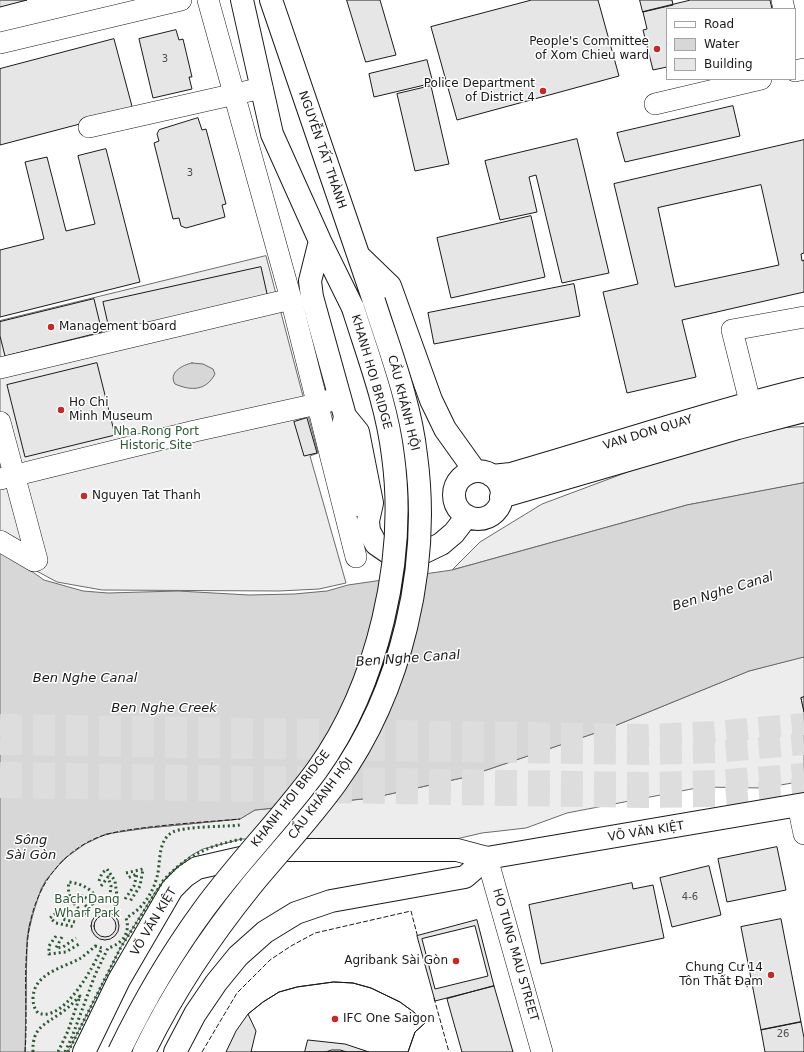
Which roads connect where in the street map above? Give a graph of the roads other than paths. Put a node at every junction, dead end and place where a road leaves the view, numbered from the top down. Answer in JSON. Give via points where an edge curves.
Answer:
{"nodes":[{"id":1,"x":181,"y":0,"type":"edge"},
{"id":2,"x":208,"y":0,"type":"edge"},
{"id":3,"x":242,"y":0,"type":"edge"},
{"id":4,"x":271,"y":0,"type":"edge"},
{"id":5,"x":0,"y":43,"type":"edge"},
{"id":6,"x":719,"y":80,"type":"edge"},
{"id":7,"x":755,"y":80,"type":"edge"},
{"id":8,"x":262,"y":88,"type":"junction"},
{"id":9,"x":233,"y":94,"type":"junction"},
{"id":10,"x":89,"y":127,"type":"dead end"},
{"id":11,"x":320,"y":241,"type":"junction"},
{"id":12,"x":358,"y":255,"type":"junction"},
{"id":13,"x":291,"y":299,"type":"junction"},
{"id":14,"x":374,"y":301,"type":"joint"},
{"id":15,"x":804,"y":317,"type":"edge"},
{"id":16,"x":0,"y":368,"type":"edge"},
{"id":17,"x":804,"y":389,"type":"edge"},
{"id":18,"x":750,"y":402,"type":"junction"},
{"id":19,"x":317,"y":404,"type":"junction"},
{"id":20,"x":342,"y":407,"type":"junction"},
{"id":21,"x":804,"y":411,"type":"edge"},
{"id":22,"x":0,"y":422,"type":"edge"},
{"id":23,"x":483,"y":473,"type":"junction"},
{"id":24,"x":7,"y":477,"type":"edge"},
{"id":25,"x":501,"y":497,"type":"junction"},
{"id":26,"x":467,"y":516,"type":"junction"},
{"id":27,"x":0,"y":541,"type":"edge"},
{"id":28,"x":356,"y":557,"type":"dead end"},
{"id":29,"x":801,"y":805,"type":"edge"},
{"id":30,"x":804,"y":834,"type":"edge"},
{"id":31,"x":487,"y":858,"type":"junction"},
{"id":32,"x":84,"y":1052,"type":"edge"},
{"id":33,"x":119,"y":1052,"type":"edge"},
{"id":34,"x":144,"y":1052,"type":"edge"},
{"id":35,"x":175,"y":1052,"type":"edge"},
{"id":36,"x":542,"y":1052,"type":"edge"}],
"edges":[{"from":1,"to":5,"type":"street"},
{"from":2,"to":9,"type":"street"},
{"from":3,"to":8,"type":"main road"},
{"from":4,"to":12,"type":"main road","name":"NGUYỄN TẤT THÀNH"},
{"from":6,"to":7,"type":"street","via":[[656,98]]},
{"from":8,"to":9,"type":"street"},
{"from":8,"to":11,"type":"main road","via":[[272,134]]},
{"from":9,"to":10,"type":"street"},
{"from":9,"to":13,"type":"street"},
{"from":11,"to":20,"type":"main road","via":[[310,281],[312,297]]},
{"from":11,"to":33,"type":"main road","name":"KHANH HOI BRIDGE","bridge":true,"via":[[353,308],[389,429],[396,483],[396,521],[391,577],[384,616],[372,660],[346,720],[321,763],[184,937],[152,986]]},
{"from":12,"to":14,"type":"main road","name":"NGUYỄN TẤT THÀNH"},
{"from":12,"to":23,"type":"main road","via":[[390,286],[431,400],[445,429]]},
{"from":13,"to":16,"type":"street"},
{"from":13,"to":19,"type":"street"},
{"from":14,"to":34,"type":"main road","name":"CẦU KHÁNH HỘI","bridge":true,"via":[[402,389],[414,439],[419,479],[420,543],[413,592],[401,643],[386,689],[370,726],[341,776],[218,928],[172,996]]},
{"from":15,"to":18,"type":"street","via":[[732,330]]},
{"from":17,"to":18,"type":"main road","name":"VAN DON QUAY"},
{"from":18,"to":23,"type":"main road","name":"VAN DON QUAY","via":[[511,474]]},
{"from":19,"to":20,"type":"main road"},
{"from":19,"to":24,"type":"street"},
{"from":19,"to":28,"type":"street"},
{"from":20,"to":26,"type":"main road","via":[[341,436],[358,504],[368,521],[369,531],[376,544],[392,554],[414,557],[441,544],[454,533]]},
{"from":21,"to":25,"type":"main road","name":"VAN DON QUAY"},
{"from":22,"to":24,"type":"street"},
{"from":23,"to":25,"type":"main road","via":[[498,481]]},
{"from":23,"to":26,"type":"main road","via":[[464,475],[454,488],[454,500],[458,509]]},
{"from":24,"to":27,"type":"street","via":[[37,560],[34,561]]},
{"from":25,"to":26,"type":"main road","via":[[492,514],[475,518]]},
{"from":29,"to":30,"type":"street"},
{"from":29,"to":31,"type":"main road","name":"VÕ VĂN KIỆT"},
{"from":31,"to":32,"type":"main road","name":"VÕ VĂN KIỆT","via":[[457,850],[276,850],[198,868],[184,876],[172,889],[119,980]]},
{"from":31,"to":35,"type":"main road","via":[[465,877],[331,900],[296,913],[265,932],[238,956],[216,983],[195,1014]]},
{"from":31,"to":36,"type":"street","name":"HO TUNG MAU STREET"}]}
